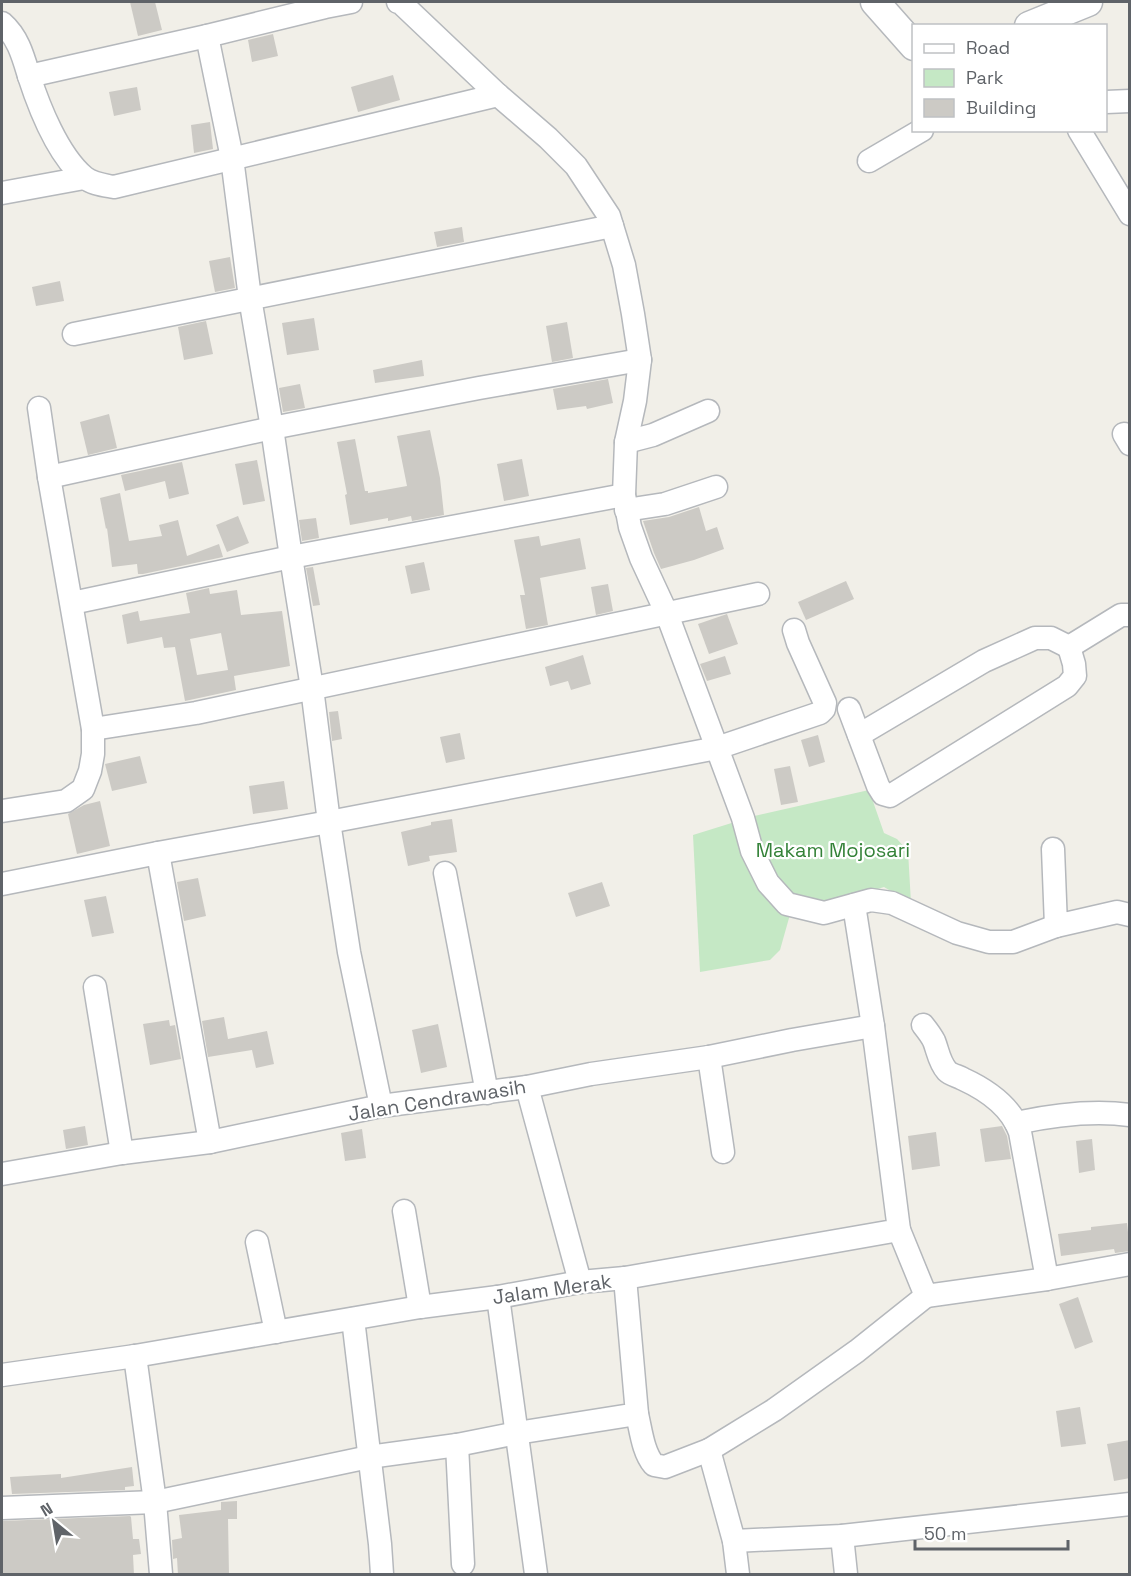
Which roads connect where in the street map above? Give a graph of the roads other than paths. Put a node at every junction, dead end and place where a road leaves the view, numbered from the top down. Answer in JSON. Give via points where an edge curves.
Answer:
{"nodes":[{"id":1,"x":351,"y":2,"type":"edge"},
{"id":2,"x":398,"y":2,"type":"edge"},
{"id":3,"x":875,"y":2,"type":"edge"},
{"id":4,"x":1088,"y":2,"type":"edge"},
{"id":5,"x":2,"y":23,"type":"edge"},
{"id":6,"x":1034,"y":24,"type":"edge"},
{"id":7,"x":207,"y":36,"type":"junction"},
{"id":8,"x":912,"y":44,"type":"edge"},
{"id":9,"x":29,"y":76,"type":"junction"},
{"id":10,"x":498,"y":95,"type":"junction"},
{"id":11,"x":1130,"y":101,"type":"edge"},
{"id":12,"x":1107,"y":102,"type":"edge"},
{"id":13,"x":919,"y":132,"type":"edge"},
{"id":14,"x":1080,"y":132,"type":"edge"},
{"id":15,"x":232,"y":158,"type":"junction"},
{"id":16,"x":869,"y":162,"type":"dead end"},
{"id":17,"x":84,"y":178,"type":"junction"},
{"id":18,"x":2,"y":193,"type":"edge"},
{"id":19,"x":1130,"y":214,"type":"edge"},
{"id":20,"x":612,"y":226,"type":"junction"},
{"id":21,"x":250,"y":298,"type":"junction"},
{"id":22,"x":74,"y":334,"type":"dead end"},
{"id":23,"x":640,"y":360,"type":"junction"},
{"id":24,"x":39,"y":408,"type":"dead end"},
{"id":25,"x":708,"y":411,"type":"dead end"},
{"id":26,"x":272,"y":428,"type":"junction"},
{"id":27,"x":626,"y":442,"type":"junction"},
{"id":28,"x":49,"y":477,"type":"junction"},
{"id":29,"x":716,"y":487,"type":"dead end"},
{"id":30,"x":625,"y":503,"type":"junction"},
{"id":31,"x":291,"y":557,"type":"junction"},
{"id":32,"x":758,"y":594,"type":"dead end"},
{"id":33,"x":72,"y":603,"type":"junction"},
{"id":34,"x":667,"y":614,"type":"junction"},
{"id":35,"x":1130,"y":615,"type":"edge"},
{"id":36,"x":794,"y":630,"type":"dead end"},
{"id":37,"x":1069,"y":647,"type":"junction"},
{"id":38,"x":312,"y":688,"type":"junction"},
{"id":39,"x":849,"y":709,"type":"dead end"},
{"id":40,"x":93,"y":729,"type":"junction"},
{"id":41,"x":859,"y":735,"type":"junction"},
{"id":42,"x":717,"y":748,"type":"junction"},
{"id":43,"x":2,"y":811,"type":"edge"},
{"id":44,"x":329,"y":822,"type":"junction"},
{"id":45,"x":1053,"y":849,"type":"dead end"},
{"id":46,"x":158,"y":853,"type":"junction"},
{"id":47,"x":445,"y":873,"type":"dead end"},
{"id":48,"x":2,"y":884,"type":"edge"},
{"id":49,"x":854,"y":905,"type":"junction"},
{"id":50,"x":1130,"y":915,"type":"edge"},
{"id":51,"x":1056,"y":926,"type":"junction"},
{"id":52,"x":95,"y":987,"type":"dead end"},
{"id":53,"x":923,"y":1025,"type":"dead end"},
{"id":54,"x":873,"y":1026,"type":"junction"},
{"id":55,"x":709,"y":1057,"type":"junction"},
{"id":56,"x":527,"y":1087,"type":"junction"},
{"id":57,"x":488,"y":1093,"type":"junction"},
{"id":58,"x":381,"y":1106,"type":"junction"},
{"id":59,"x":1130,"y":1115,"type":"edge"},
{"id":60,"x":1016,"y":1123,"type":"junction"},
{"id":61,"x":210,"y":1142,"type":"junction"},
{"id":62,"x":723,"y":1152,"type":"dead end"},
{"id":63,"x":122,"y":1153,"type":"junction"},
{"id":64,"x":2,"y":1174,"type":"edge"},
{"id":65,"x":404,"y":1211,"type":"dead end"},
{"id":66,"x":899,"y":1230,"type":"junction"},
{"id":67,"x":257,"y":1242,"type":"dead end"},
{"id":68,"x":1130,"y":1264,"type":"edge"},
{"id":69,"x":624,"y":1278,"type":"junction"},
{"id":70,"x":1047,"y":1279,"type":"junction"},
{"id":71,"x":580,"y":1282,"type":"junction"},
{"id":72,"x":926,"y":1296,"type":"junction"},
{"id":73,"x":498,"y":1297,"type":"junction"},
{"id":74,"x":420,"y":1307,"type":"junction"},
{"id":75,"x":353,"y":1319,"type":"junction"},
{"id":76,"x":276,"y":1332,"type":"junction"},
{"id":77,"x":135,"y":1356,"type":"junction"},
{"id":78,"x":2,"y":1375,"type":"edge"},
{"id":79,"x":637,"y":1414,"type":"junction"},
{"id":80,"x":517,"y":1433,"type":"junction"},
{"id":81,"x":457,"y":1445,"type":"junction"},
{"id":82,"x":709,"y":1450,"type":"junction"},
{"id":83,"x":369,"y":1457,"type":"junction"},
{"id":84,"x":155,"y":1502,"type":"junction"},
{"id":85,"x":1130,"y":1504,"type":"edge"},
{"id":86,"x":2,"y":1508,"type":"edge"},
{"id":87,"x":842,"y":1536,"type":"junction"},
{"id":88,"x":734,"y":1541,"type":"junction"},
{"id":89,"x":463,"y":1564,"type":"dead end"},
{"id":90,"x":161,"y":1575,"type":"edge"},
{"id":91,"x":382,"y":1575,"type":"edge"},
{"id":92,"x":536,"y":1575,"type":"edge"},
{"id":93,"x":738,"y":1575,"type":"edge"},
{"id":94,"x":846,"y":1575,"type":"edge"}],
"edges":[{"from":1,"to":7,"type":"street"},
{"from":2,"to":10,"type":"street"},
{"from":3,"to":8,"type":"street"},
{"from":4,"to":6,"type":"street"},
{"from":5,"to":9,"type":"street","via":[[15,39]]},
{"from":7,"to":9,"type":"street"},
{"from":7,"to":15,"type":"street"},
{"from":9,"to":17,"type":"street","via":[[57,142]]},
{"from":10,"to":15,"type":"street"},
{"from":10,"to":20,"type":"street","via":[[576,166]]},
{"from":11,"to":12,"type":"street"},
{"from":13,"to":16,"type":"street"},
{"from":14,"to":19,"type":"street"},
{"from":15,"to":17,"type":"street","via":[[114,187]]},
{"from":15,"to":21,"type":"street"},
{"from":17,"to":18,"type":"street"},
{"from":20,"to":21,"type":"street"},
{"from":20,"to":23,"type":"street","via":[[624,266]]},
{"from":21,"to":22,"type":"street"},
{"from":21,"to":26,"type":"street"},
{"from":23,"to":26,"type":"street"},
{"from":23,"to":27,"type":"street"},
{"from":24,"to":28,"type":"street"},
{"from":25,"to":27,"type":"street","via":[[653,435]]},
{"from":26,"to":28,"type":"street"},
{"from":26,"to":31,"type":"street"},
{"from":27,"to":30,"type":"street"},
{"from":28,"to":33,"type":"street"},
{"from":29,"to":30,"type":"street","via":[[665,504]]},
{"from":30,"to":31,"type":"street"},
{"from":30,"to":34,"type":"street","via":[[641,558]]},
{"from":31,"to":33,"type":"street"},
{"from":31,"to":38,"type":"street"},
{"from":32,"to":34,"type":"street"},
{"from":33,"to":40,"type":"street"},
{"from":34,"to":38,"type":"street"},
{"from":34,"to":42,"type":"street"},
{"from":35,"to":37,"type":"street","via":[[1121,615]]},
{"from":36,"to":42,"type":"street","via":[[825,703],[824,709]]},
{"from":37,"to":41,"type":"street","via":[[1051,638],[1035,638],[976,666]]},
{"from":37,"to":41,"type":"street","via":[[1075,676],[1067,686],[890,796],[878,786]]},
{"from":38,"to":40,"type":"street","via":[[196,713]]},
{"from":38,"to":44,"type":"street"},
{"from":39,"to":41,"type":"street"},
{"from":40,"to":43,"type":"street","via":[[93,754],[83,789],[66,801]]},
{"from":42,"to":44,"type":"street"},
{"from":42,"to":49,"type":"street","via":[[752,851],[768,883],[788,904],[824,913]]},
{"from":44,"to":46,"type":"street"},
{"from":44,"to":58,"type":"street","via":[[349,952]]},
{"from":45,"to":51,"type":"street"},
{"from":46,"to":48,"type":"street"},
{"from":46,"to":61,"type":"street"},
{"from":47,"to":57,"type":"street"},
{"from":49,"to":51,"type":"street","via":[[871,900],[892,903],[957,933],[989,942],[1013,942]]},
{"from":49,"to":54,"type":"street"},
{"from":50,"to":51,"type":"street","via":[[1116,912]]},
{"from":52,"to":63,"type":"street"},
{"from":53,"to":60,"type":"street","via":[[949,1073],[1003,1104]]},
{"from":54,"to":55,"type":"street","name":"Jalan Cendrawasih"},
{"from":54,"to":66,"type":"street"},
{"from":55,"to":56,"type":"street","name":"Jalan Cendrawasih"},
{"from":55,"to":62,"type":"street"},
{"from":56,"to":57,"type":"street","name":"Jalan Cendrawasih"},
{"from":56,"to":71,"type":"street"},
{"from":57,"to":58,"type":"street","name":"Jalan Cendrawasih"},
{"from":58,"to":61,"type":"street","name":"Jalan Cendrawasih"},
{"from":59,"to":60,"type":"street","via":[[1072,1115]]},
{"from":60,"to":70,"type":"street"},
{"from":61,"to":63,"type":"street","name":"Jalan Cendrawasih"},
{"from":63,"to":64,"type":"street","name":"Jalan Cendrawasih"},
{"from":65,"to":74,"type":"street"},
{"from":66,"to":69,"type":"street","name":"Jalam Merak"},
{"from":66,"to":72,"type":"street"},
{"from":67,"to":76,"type":"street"},
{"from":68,"to":70,"type":"street"},
{"from":69,"to":71,"type":"street","name":"Jalam Merak"},
{"from":69,"to":79,"type":"street"},
{"from":70,"to":72,"type":"street"},
{"from":71,"to":73,"type":"street","name":"Jalam Merak"},
{"from":72,"to":82,"type":"street","via":[[774,1410]]},
{"from":73,"to":74,"type":"street","name":"Jalam Merak"},
{"from":73,"to":80,"type":"street"},
{"from":74,"to":75,"type":"street","name":"Jalam Merak"},
{"from":75,"to":76,"type":"street","name":"Jalam Merak"},
{"from":75,"to":83,"type":"street"},
{"from":76,"to":77,"type":"street","name":"Jalam Merak"},
{"from":77,"to":78,"type":"street","name":"Jalam Merak"},
{"from":77,"to":84,"type":"street"},
{"from":79,"to":80,"type":"street"},
{"from":79,"to":82,"type":"street","via":[[654,1465],[664,1467]]},
{"from":80,"to":81,"type":"street"},
{"from":80,"to":92,"type":"street"},
{"from":81,"to":83,"type":"street"},
{"from":81,"to":89,"type":"street"},
{"from":82,"to":88,"type":"street"},
{"from":83,"to":84,"type":"street"},
{"from":83,"to":91,"type":"street"},
{"from":84,"to":86,"type":"street"},
{"from":84,"to":90,"type":"street"},
{"from":85,"to":87,"type":"street"},
{"from":87,"to":88,"type":"street"},
{"from":87,"to":94,"type":"street"},
{"from":88,"to":93,"type":"street"}]}
